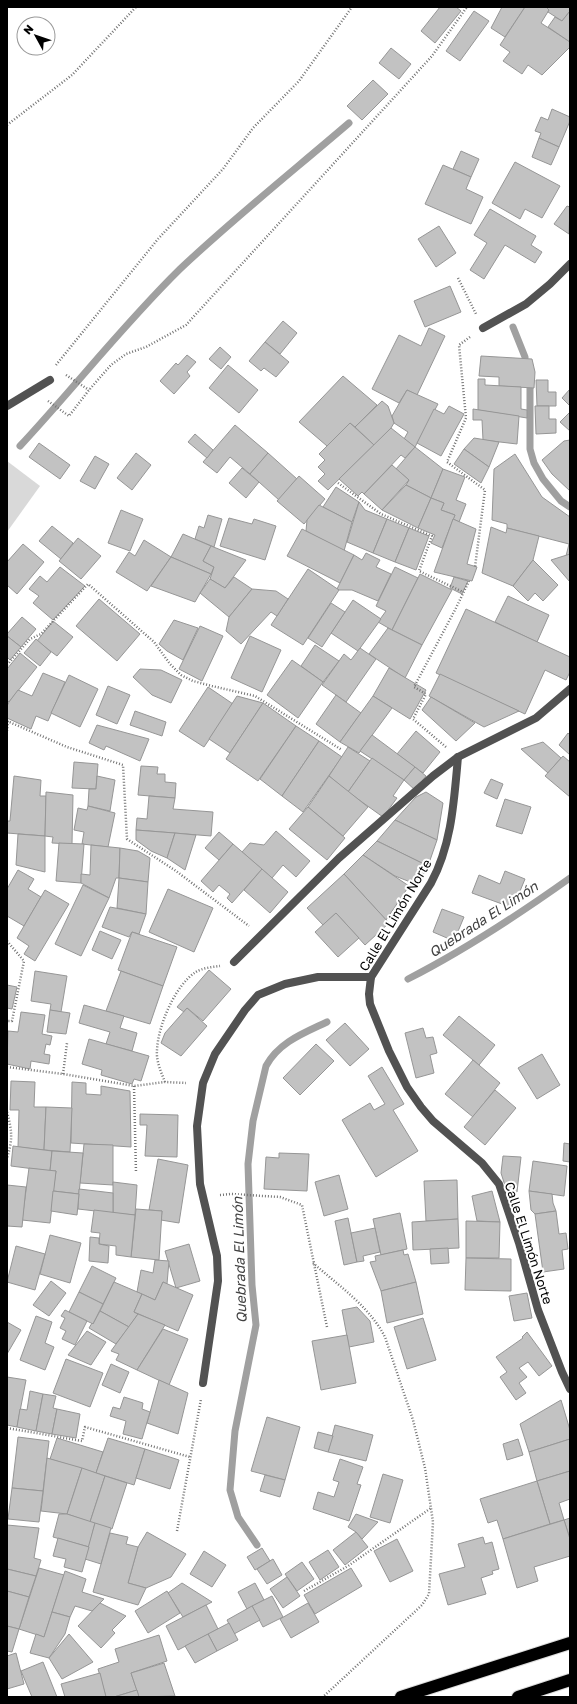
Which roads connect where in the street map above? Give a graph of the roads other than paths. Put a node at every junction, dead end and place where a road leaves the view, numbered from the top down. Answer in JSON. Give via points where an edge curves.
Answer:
{"nodes":[{"id":1,"x":570,"y":264,"type":"edge"},
{"id":2,"x":483,"y":328,"type":"road end"},
{"id":3,"x":50,"y":380,"type":"road end"},
{"id":4,"x":7,"y":406,"type":"edge"},
{"id":5,"x":570,"y":689,"type":"edge"},
{"id":6,"x":458,"y":757,"type":"junction"},
{"id":7,"x":234,"y":962,"type":"road end"},
{"id":8,"x":371,"y":977,"type":"junction"},
{"id":9,"x":204,"y":1383,"type":"road end"},
{"id":10,"x":570,"y":1389,"type":"edge"},
{"id":11,"x":570,"y":1643,"type":"edge"},
{"id":12,"x":570,"y":1680,"type":"edge"},
{"id":13,"x":401,"y":1697,"type":"edge"},
{"id":14,"x":518,"y":1697,"type":"edge"}],
"edges":[{"from":1,"to":2,"type":"street","via":[[526,304]]},
{"from":3,"to":4,"type":"street"},
{"from":5,"to":6,"type":"street","via":[[536,718]]},
{"from":6,"to":7,"type":"street","via":[[339,858]]},
{"from":6,"to":8,"type":"street","name":"Calle El Limón Norte","via":[[452,820],[438,870]]},
{"from":8,"to":9,"type":"street","via":[[318,977],[285,984],[258,995],[215,1054],[203,1083],[197,1126],[200,1184],[217,1256],[218,1281]]},
{"from":8,"to":10,"type":"street","name":"Calle El Limón Norte","via":[[368,994],[370,1004],[407,1087],[433,1121],[482,1163],[499,1184],[538,1310]]},
{"from":11,"to":13,"type":"highway"},
{"from":12,"to":14,"type":"highway"}]}
